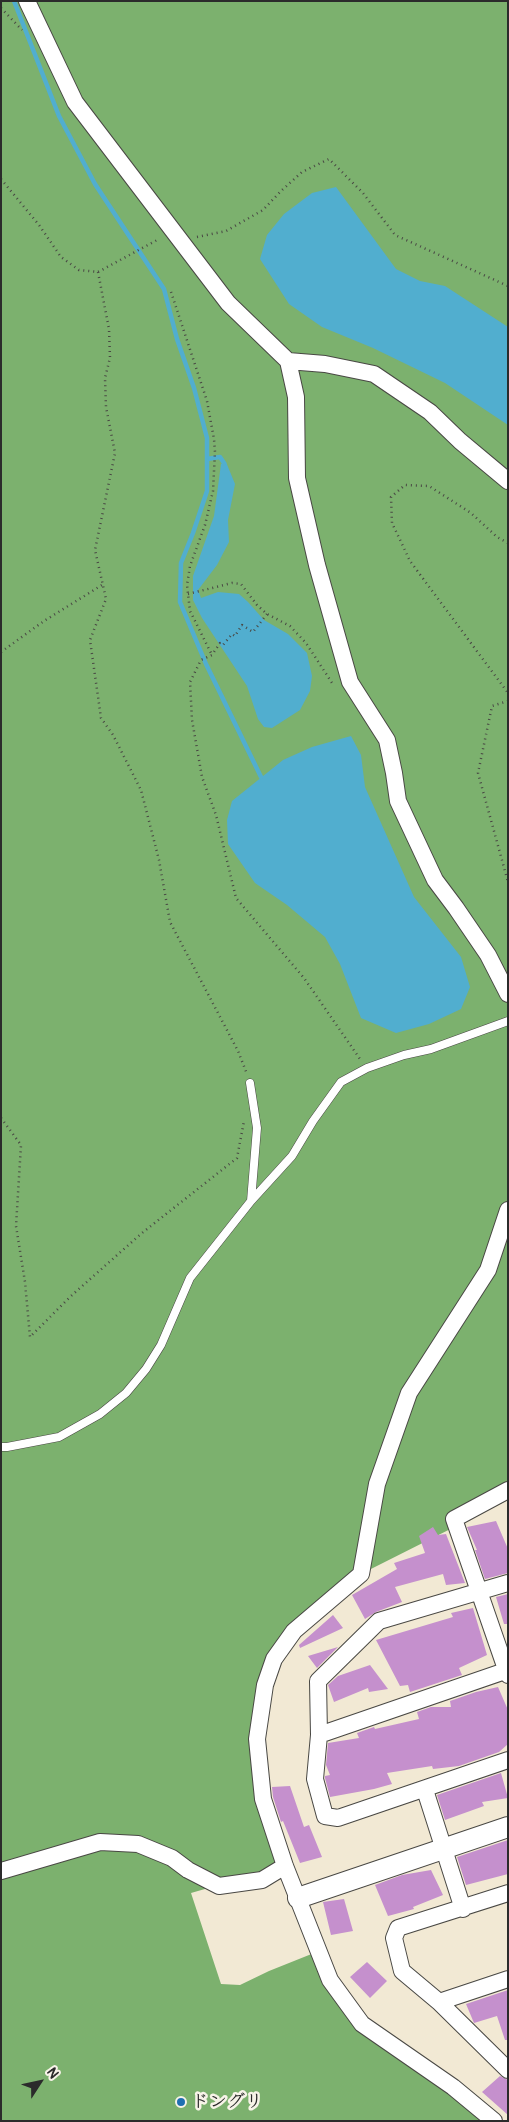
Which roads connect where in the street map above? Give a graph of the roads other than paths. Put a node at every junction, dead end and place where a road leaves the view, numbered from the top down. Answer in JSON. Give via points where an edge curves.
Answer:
{"nodes":[{"id":1,"x":26,"y":1,"type":"edge"},
{"id":2,"x":288,"y":361,"type":"junction"},
{"id":3,"x":508,"y":481,"type":"edge"},
{"id":4,"x":508,"y":994,"type":"edge"},
{"id":5,"x":508,"y":1021,"type":"edge"},
{"id":6,"x":250,"y":1083,"type":"road end"},
{"id":7,"x":251,"y":1201,"type":"junction"},
{"id":8,"x":508,"y":1210,"type":"edge"},
{"id":9,"x":1,"y":1447,"type":"edge"},
{"id":10,"x":508,"y":1490,"type":"edge"},
{"id":11,"x":508,"y":1583,"type":"edge"},
{"id":12,"x":479,"y":1592,"type":"junction"},
{"id":13,"x":507,"y":1672,"type":"edge"},
{"id":14,"x":319,"y":1735,"type":"junction"},
{"id":15,"x":508,"y":1760,"type":"edge"},
{"id":16,"x":426,"y":1790,"type":"junction"},
{"id":17,"x":508,"y":1827,"type":"edge"},
{"id":18,"x":444,"y":1849,"type":"junction"},
{"id":19,"x":285,"y":1866,"type":"junction"},
{"id":20,"x":1,"y":1871,"type":"edge"},
{"id":21,"x":508,"y":1893,"type":"edge"},
{"id":22,"x":298,"y":1898,"type":"junction"},
{"id":23,"x":463,"y":1909,"type":"junction"},
{"id":24,"x":508,"y":1979,"type":"edge"},
{"id":25,"x":439,"y":2002,"type":"junction"},
{"id":26,"x":508,"y":2070,"type":"edge"},
{"id":27,"x":494,"y":2121,"type":"edge"}],
"edges":[{"from":1,"to":2,"type":"street","via":[[75,102],[228,303]]},
{"from":2,"to":3,"type":"street","via":[[325,364],[374,374],[430,412]]},
{"from":2,"to":4,"type":"street","via":[[296,397],[297,478],[317,565],[350,682],[387,740],[398,801],[434,880],[488,955]]},
{"from":5,"to":7,"type":"lane","via":[[367,1068],[341,1082],[292,1156]]},
{"from":6,"to":7,"type":"lane","via":[[257,1128]]},
{"from":7,"to":9,"type":"lane","via":[[190,1278],[161,1345],[126,1393],[100,1414],[60,1437]]},
{"from":8,"to":19,"type":"street","via":[[488,1270],[409,1393],[377,1484],[361,1574],[294,1631],[274,1659],[265,1686],[257,1739],[264,1799]]},
{"from":10,"to":12,"type":"street","via":[[454,1519]]},
{"from":11,"to":12,"type":"street"},
{"from":12,"to":13,"type":"street"},
{"from":12,"to":14,"type":"street","via":[[379,1621],[318,1681]]},
{"from":13,"to":14,"type":"street"},
{"from":14,"to":16,"type":"street","via":[[315,1779],[325,1816],[338,1818]]},
{"from":15,"to":16,"type":"street"},
{"from":16,"to":18,"type":"street"},
{"from":17,"to":18,"type":"street"},
{"from":18,"to":22,"type":"street"},
{"from":18,"to":23,"type":"street"},
{"from":19,"to":20,"type":"street","via":[[262,1880],[219,1886],[172,1858],[138,1844],[100,1842]]},
{"from":19,"to":22,"type":"street"},
{"from":21,"to":23,"type":"street"},
{"from":22,"to":27,"type":"street","via":[[330,1980],[362,2024],[453,2087]]},
{"from":23,"to":25,"type":"street","via":[[398,1928],[394,1938],[402,1971]]},
{"from":24,"to":25,"type":"street"},
{"from":25,"to":26,"type":"street"}]}
